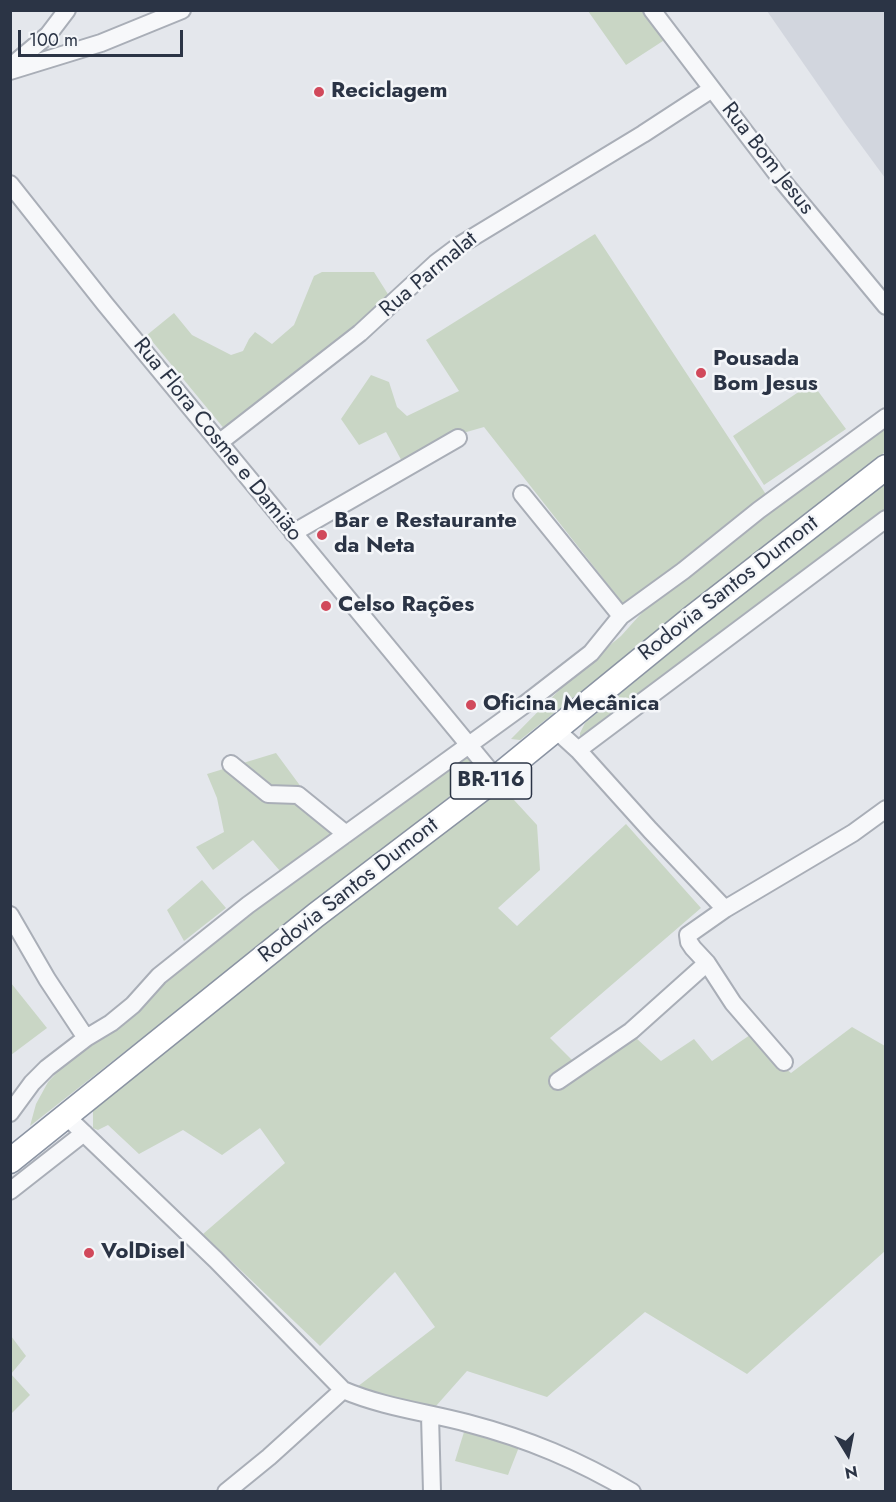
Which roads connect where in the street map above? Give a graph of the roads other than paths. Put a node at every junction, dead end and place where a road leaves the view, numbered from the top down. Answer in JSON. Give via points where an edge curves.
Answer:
{"nodes":[{"id":1,"x":68,"y":10,"type":"edge"},
{"id":2,"x":182,"y":10,"type":"edge"},
{"id":3,"x":652,"y":10,"type":"edge"},
{"id":4,"x":10,"y":69,"type":"edge"},
{"id":5,"x":712,"y":89,"type":"junction"},
{"id":6,"x":10,"y":184,"type":"edge"},
{"id":7,"x":885,"y":306,"type":"edge"},
{"id":8,"x":885,"y":417,"type":"edge"},
{"id":9,"x":458,"y":438,"type":"dead end"},
{"id":10,"x":220,"y":442,"type":"junction"},
{"id":11,"x":885,"y":467,"type":"edge"},
{"id":12,"x":522,"y":494,"type":"dead end"},
{"id":13,"x":885,"y":519,"type":"edge"},
{"id":14,"x":293,"y":532,"type":"junction"},
{"id":15,"x":621,"y":616,"type":"junction"},
{"id":16,"x":555,"y":729,"type":"junction"},
{"id":17,"x":470,"y":745,"type":"junction"},
{"id":18,"x":578,"y":750,"type":"junction"},
{"id":19,"x":231,"y":764,"type":"dead end"},
{"id":20,"x":495,"y":777,"type":"junction"},
{"id":21,"x":885,"y":809,"type":"edge"},
{"id":22,"x":346,"y":834,"type":"junction"},
{"id":23,"x":725,"y":909,"type":"junction"},
{"id":24,"x":10,"y":915,"type":"edge"},
{"id":25,"x":707,"y":963,"type":"junction"},
{"id":26,"x":86,"y":1038,"type":"junction"},
{"id":27,"x":784,"y":1062,"type":"dead end"},
{"id":28,"x":558,"y":1082,"type":"dead end"},
{"id":29,"x":12,"y":1107,"type":"edge"},
{"id":30,"x":66,"y":1116,"type":"junction"},
{"id":31,"x":84,"y":1133,"type":"junction"},
{"id":32,"x":10,"y":1161,"type":"edge"},
{"id":33,"x":10,"y":1191,"type":"edge"},
{"id":34,"x":343,"y":1390,"type":"junction"},
{"id":35,"x":430,"y":1415,"type":"junction"},
{"id":36,"x":226,"y":1491,"type":"edge"},
{"id":37,"x":432,"y":1491,"type":"edge"},
{"id":38,"x":632,"y":1491,"type":"edge"}],
"edges":[{"from":1,"to":4,"type":"street","via":[[48,35]]},
{"from":2,"to":4,"type":"street","via":[[101,43]]},
{"from":3,"to":5,"type":"street","name":"Rua Bom Jesus"},
{"from":5,"to":7,"type":"street","name":"Rua Bom Jesus"},
{"from":5,"to":10,"type":"street","name":"Rua Parmalat","via":[[460,245],[367,327]]},
{"from":6,"to":10,"type":"street","name":"Rua Flora Cosme e Damião"},
{"from":8,"to":15,"type":"street"},
{"from":9,"to":14,"type":"street"},
{"from":10,"to":14,"type":"street","name":"Rua Flora Cosme e Damião"},
{"from":11,"to":16,"type":"highway","name":"Rodovia Santos Dumont","number":"BR-116"},
{"from":12,"to":15,"type":"street"},
{"from":13,"to":18,"type":"street"},
{"from":14,"to":17,"type":"street","name":"Rua Flora Cosme e Damião"},
{"from":15,"to":17,"type":"street","via":[[591,653]]},
{"from":16,"to":18,"type":"street"},
{"from":16,"to":20,"type":"highway","name":"Rodovia Santos Dumont","number":"BR-116"},
{"from":17,"to":20,"type":"street","name":"Rua Flora Cosme e Damião"},
{"from":17,"to":22,"type":"street"},
{"from":18,"to":23,"type":"street"},
{"from":19,"to":22,"type":"street","via":[[268,794],[298,795]]},
{"from":20,"to":30,"type":"highway","name":"Rodovia Santos Dumont","number":"BR-116"},
{"from":21,"to":23,"type":"street","via":[[853,833]]},
{"from":22,"to":26,"type":"street","via":[[248,905],[159,976],[133,1005]]},
{"from":23,"to":25,"type":"street","via":[[688,935],[693,948]]},
{"from":24,"to":26,"type":"street"},
{"from":25,"to":27,"type":"street","via":[[733,1003]]},
{"from":25,"to":28,"type":"street","via":[[631,1031]]},
{"from":26,"to":29,"type":"street","via":[[47,1068]]},
{"from":30,"to":31,"type":"street"},
{"from":30,"to":32,"type":"highway","name":"Rodovia Santos Dumont","number":"BR-116"},
{"from":31,"to":33,"type":"street"},
{"from":31,"to":34,"type":"street"},
{"from":34,"to":35,"type":"street"},
{"from":34,"to":36,"type":"street"},
{"from":35,"to":37,"type":"street"},
{"from":35,"to":38,"type":"street","via":[[529,1441],[580,1462]]}]}
